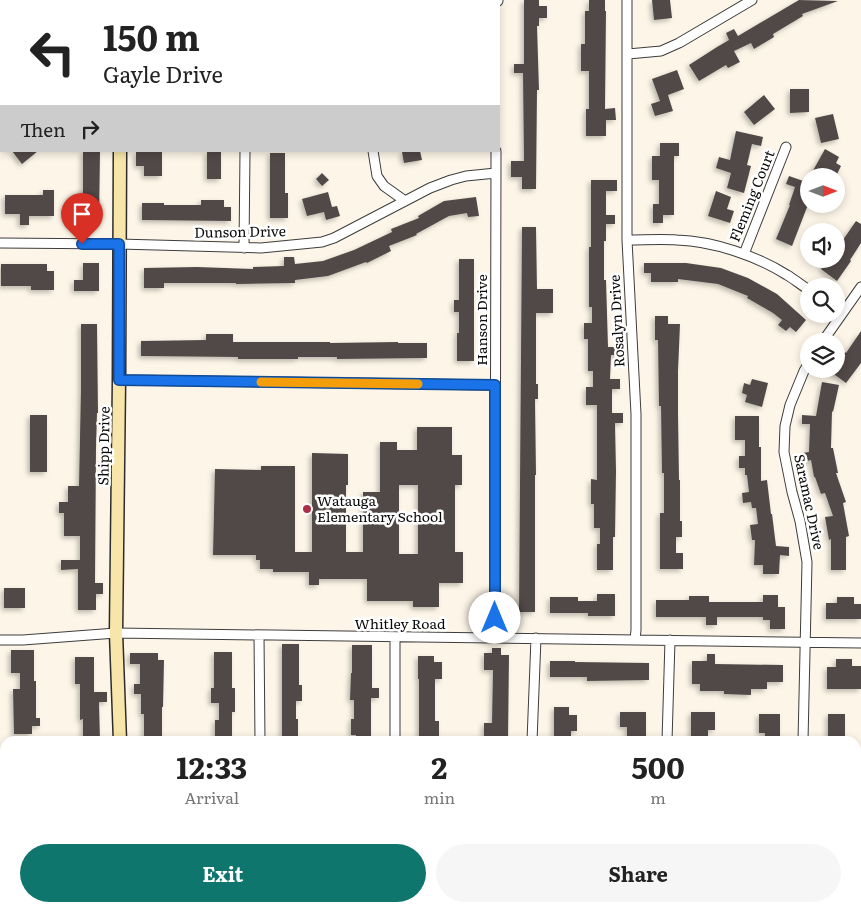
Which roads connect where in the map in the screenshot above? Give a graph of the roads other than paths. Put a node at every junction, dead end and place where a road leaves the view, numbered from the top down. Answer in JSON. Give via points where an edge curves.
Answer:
{"nodes":[{"id":1,"x":627,"y":0,"type":"edge"},
{"id":2,"x":752,"y":0,"type":"edge"},
{"id":3,"x":628,"y":54,"type":"junction"},
{"id":4,"x":786,"y":147,"type":"dead end"},
{"id":5,"x":120,"y":152,"type":"edge"},
{"id":6,"x":245,"y":152,"type":"edge"},
{"id":7,"x":374,"y":152,"type":"edge"},
{"id":8,"x":496,"y":152,"type":"edge"},
{"id":9,"x":496,"y":173,"type":"junction"},
{"id":10,"x":405,"y":202,"type":"junction"},
{"id":11,"x":627,"y":240,"type":"junction"},
{"id":12,"x":0,"y":243,"type":"edge"},
{"id":13,"x":119,"y":244,"type":"junction"},
{"id":14,"x":244,"y":248,"type":"junction"},
{"id":15,"x":744,"y":254,"type":"junction"},
{"id":16,"x":800,"y":284,"type":"edge"},
{"id":17,"x":861,"y":287,"type":"edge"},
{"id":18,"x":845,"y":305,"type":"edge"},
{"id":19,"x":801,"y":378,"type":"edge"},
{"id":20,"x":119,"y":380,"type":"junction"},
{"id":21,"x":495,"y":385,"type":"junction"},
{"id":22,"x":116,"y":634,"type":"junction"},
{"id":23,"x":259,"y":636,"type":"junction"},
{"id":24,"x":395,"y":637,"type":"junction"},
{"id":25,"x":495,"y":638,"type":"junction"},
{"id":26,"x":536,"y":638,"type":"junction"},
{"id":27,"x":0,"y":640,"type":"edge"},
{"id":28,"x":635,"y":640,"type":"junction"},
{"id":29,"x":670,"y":640,"type":"junction"},
{"id":30,"x":806,"y":642,"type":"junction"},
{"id":31,"x":861,"y":643,"type":"edge"},
{"id":32,"x":120,"y":736,"type":"edge"},
{"id":33,"x":260,"y":736,"type":"edge"},
{"id":34,"x":394,"y":736,"type":"edge"},
{"id":35,"x":532,"y":736,"type":"edge"},
{"id":36,"x":667,"y":736,"type":"edge"},
{"id":37,"x":803,"y":736,"type":"edge"}],
"edges":[{"from":1,"to":3,"type":"street","name":"Rosalyn Drive"},
{"from":2,"to":3,"type":"street","via":[[680,43],[661,51]]},
{"from":3,"to":11,"type":"street","name":"Rosalyn Drive"},
{"from":4,"to":15,"type":"street","name":"Fleming Court"},
{"from":5,"to":13,"type":"street","name":"Shipp Drive"},
{"from":6,"to":14,"type":"street"},
{"from":7,"to":10,"type":"street","via":[[377,176],[384,186]]},
{"from":8,"to":9,"type":"street","name":"Hanson Drive"},
{"from":9,"to":10,"type":"street","name":"Dunson Drive","via":[[451,180]]},
{"from":9,"to":21,"type":"street","name":"Hanson Drive"},
{"from":10,"to":14,"type":"street","name":"Dunson Drive","via":[[322,242]]},
{"from":11,"to":15,"type":"street","via":[[679,240]]},
{"from":11,"to":28,"type":"street","name":"Rosalyn Drive","via":[[636,414]]},
{"from":12,"to":13,"type":"street","name":"Dunson Drive"},
{"from":13,"to":14,"type":"street","name":"Dunson Drive"},
{"from":13,"to":20,"type":"street","name":"Shipp Drive"},
{"from":15,"to":16,"type":"street"},
{"from":17,"to":18,"type":"street"},
{"from":19,"to":30,"type":"street","name":"Saramac Drive","via":[[785,426],[784,452],[807,562]]},
{"from":20,"to":21,"type":"street"},
{"from":20,"to":22,"type":"street","name":"Shipp Drive"},
{"from":21,"to":25,"type":"street","name":"Hanson Drive"},
{"from":22,"to":23,"type":"street","name":"Whitley Road"},
{"from":22,"to":27,"type":"street","name":"Whitley Road"},
{"from":22,"to":32,"type":"street","name":"Shipp Drive"},
{"from":23,"to":24,"type":"street","name":"Whitley Road"},
{"from":23,"to":33,"type":"street"},
{"from":24,"to":25,"type":"street","name":"Whitley Road"},
{"from":24,"to":34,"type":"street"},
{"from":25,"to":26,"type":"street","name":"Whitley Road"},
{"from":26,"to":28,"type":"street","name":"Whitley Road"},
{"from":26,"to":35,"type":"street"},
{"from":28,"to":29,"type":"street","name":"Whitley Road"},
{"from":29,"to":30,"type":"street","name":"Whitley Road"},
{"from":29,"to":36,"type":"street"},
{"from":30,"to":31,"type":"street","name":"Whitley Road"},
{"from":30,"to":37,"type":"street","name":"Saramac Drive"}]}
